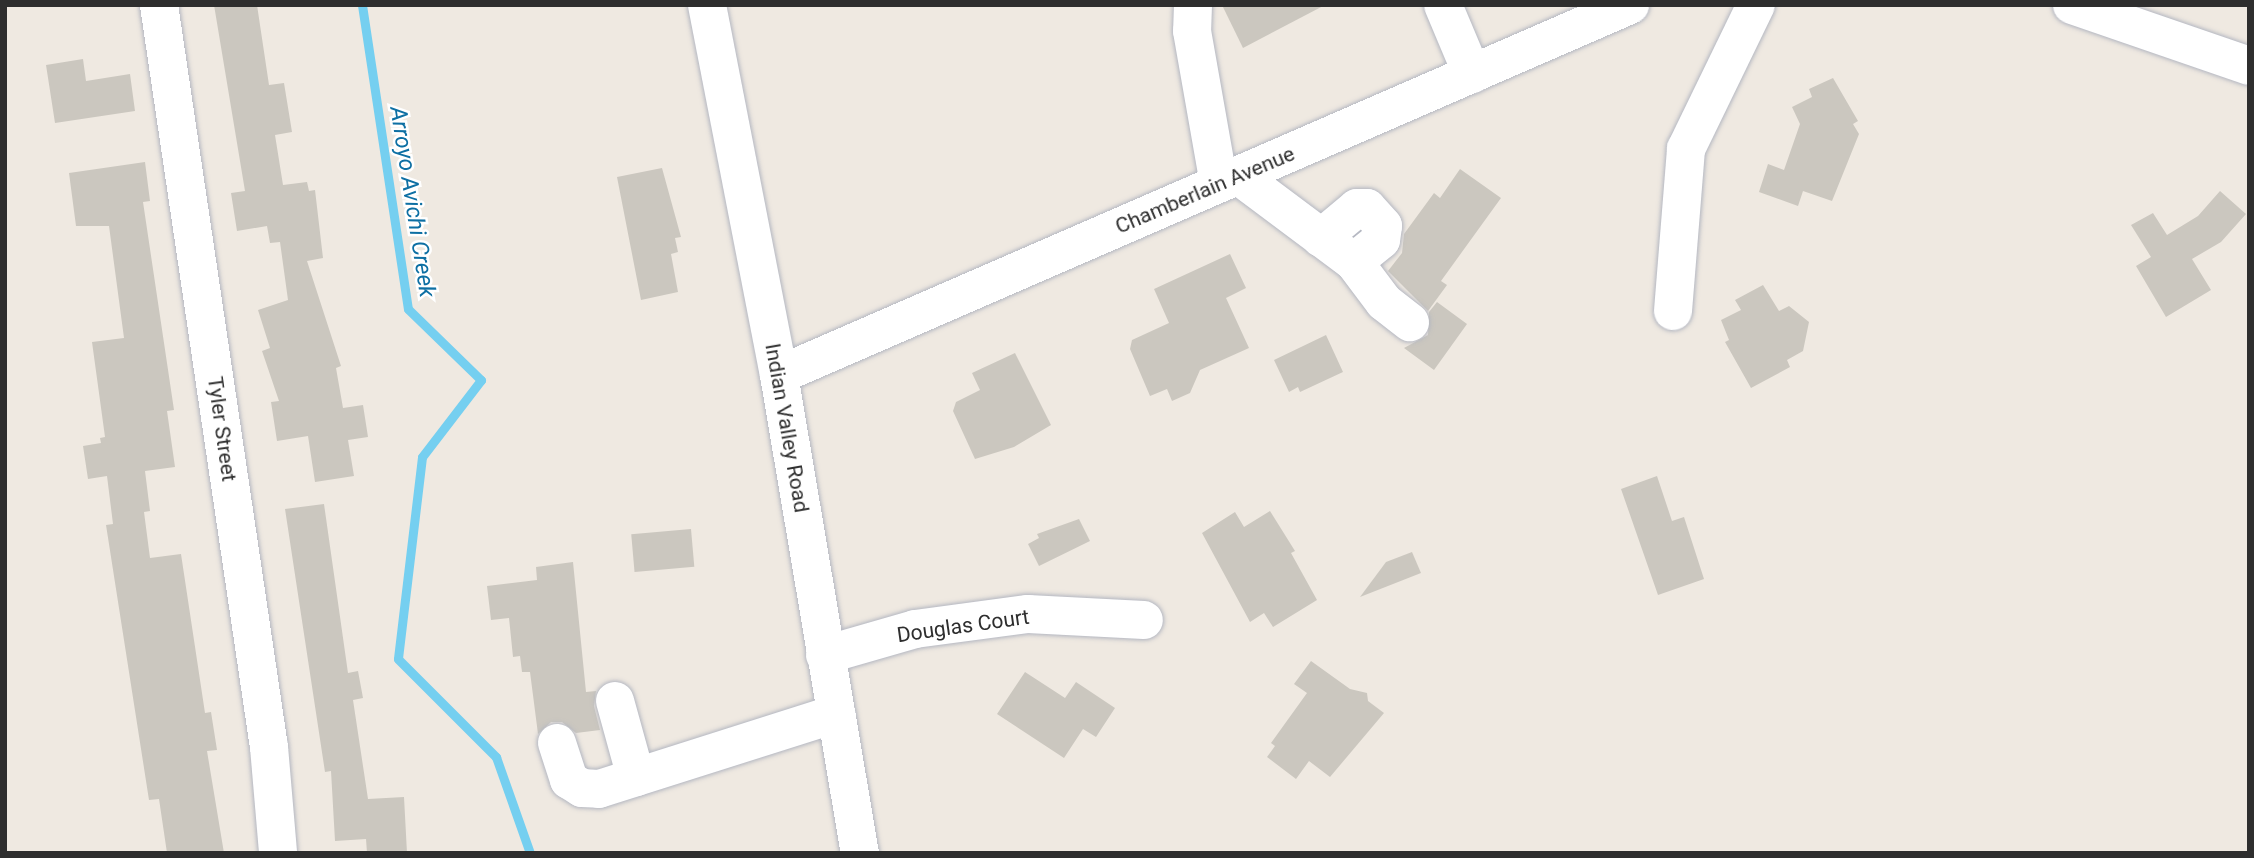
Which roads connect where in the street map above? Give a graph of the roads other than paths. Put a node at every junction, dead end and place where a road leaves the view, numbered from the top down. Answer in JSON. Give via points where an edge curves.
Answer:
{"nodes":[{"id":1,"x":159,"y":5,"type":"edge"},
{"id":2,"x":707,"y":5,"type":"edge"},
{"id":3,"x":1193,"y":5,"type":"edge"},
{"id":4,"x":1443,"y":5,"type":"edge"},
{"id":5,"x":1630,"y":5,"type":"edge"},
{"id":6,"x":1756,"y":5,"type":"edge"},
{"id":7,"x":2072,"y":5,"type":"edge"},
{"id":8,"x":2249,"y":66,"type":"edge"},
{"id":9,"x":1472,"y":74,"type":"junction"},
{"id":10,"x":1229,"y":180,"type":"junction"},
{"id":11,"x":1321,"y":238,"type":"junction"},
{"id":12,"x":1354,"y":262,"type":"junction"},
{"id":13,"x":1673,"y":311,"type":"dead end"},
{"id":14,"x":1410,"y":322,"type":"dead end"},
{"id":15,"x":779,"y":375,"type":"junction"},
{"id":16,"x":1144,"y":620,"type":"dead end"},
{"id":17,"x":825,"y":655,"type":"junction"},
{"id":18,"x":615,"y":701,"type":"dead end"},
{"id":19,"x":836,"y":714,"type":"junction"},
{"id":20,"x":557,"y":743,"type":"dead end"},
{"id":21,"x":636,"y":777,"type":"junction"},
{"id":22,"x":278,"y":853,"type":"edge"},
{"id":23,"x":860,"y":853,"type":"edge"}],
"edges":[{"from":1,"to":22,"type":"street","name":"Tyler Street","via":[[269,747]]},
{"from":2,"to":15,"type":"street","name":"Indian Valley Road"},
{"from":3,"to":10,"type":"street","via":[[1192,31]]},
{"from":4,"to":9,"type":"street"},
{"from":5,"to":9,"type":"street","name":"Chamberlain Avenue"},
{"from":6,"to":13,"type":"street","via":[[1686,149]]},
{"from":7,"to":8,"type":"street"},
{"from":9,"to":10,"type":"street","name":"Chamberlain Avenue"},
{"from":10,"to":11,"type":"street"},
{"from":10,"to":15,"type":"street","name":"Chamberlain Avenue"},
{"from":11,"to":12,"type":"street"},
{"from":11,"to":12,"type":"street","via":[[1357,208],[1367,208],[1383,226],[1381,240]]},
{"from":12,"to":14,"type":"street","via":[[1384,302]]},
{"from":15,"to":17,"type":"street","name":"Indian Valley Road"},
{"from":16,"to":17,"type":"street","name":"Douglas Court","via":[[1028,614],[915,629]]},
{"from":17,"to":19,"type":"street","name":"Indian Valley Road"},
{"from":18,"to":21,"type":"street"},
{"from":19,"to":21,"type":"street"},
{"from":19,"to":23,"type":"street","name":"Indian Valley Road"},
{"from":20,"to":21,"type":"street","via":[[561,766],[569,780],[582,788],[599,789]]}]}
